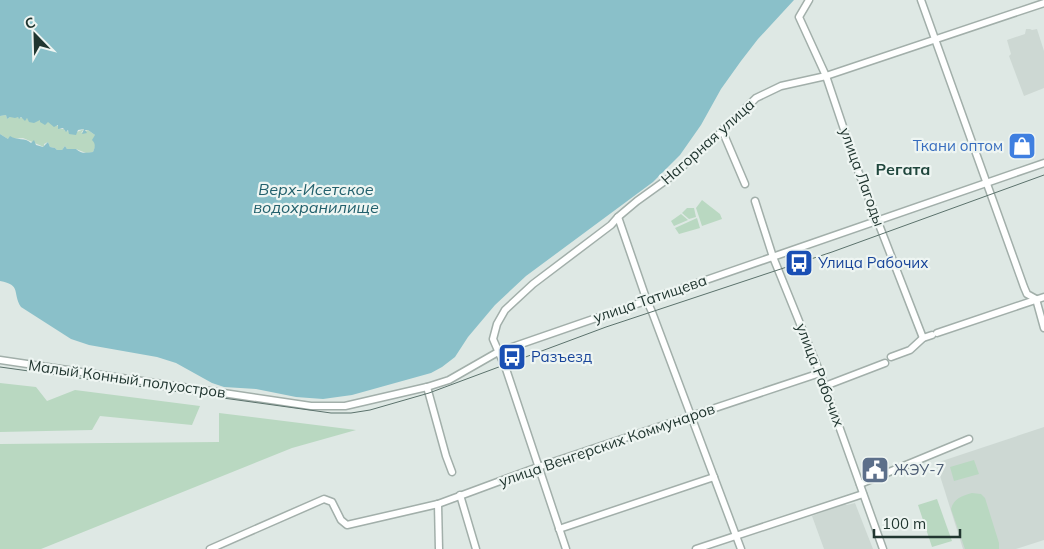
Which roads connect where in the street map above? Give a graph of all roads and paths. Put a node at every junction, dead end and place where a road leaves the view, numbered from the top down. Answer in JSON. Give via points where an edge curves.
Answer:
{"nodes":[{"id":1,"x":809,"y":0,"type":"edge"},
{"id":2,"x":921,"y":0,"type":"edge"},
{"id":3,"x":1044,"y":3,"type":"edge"},
{"id":4,"x":936,"y":38,"type":"junction"},
{"id":5,"x":826,"y":76,"type":"junction"},
{"id":6,"x":722,"y":130,"type":"junction"},
{"id":7,"x":1044,"y":163,"type":"edge"},
{"id":8,"x":986,"y":183,"type":"junction"},
{"id":9,"x":745,"y":184,"type":"dead end"},
{"id":10,"x":755,"y":201,"type":"dead end"},
{"id":11,"x":618,"y":217,"type":"junction"},
{"id":12,"x":877,"y":221,"type":"junction"},
{"id":13,"x":773,"y":257,"type":"junction"},
{"id":14,"x":1044,"y":297,"type":"edge"},
{"id":15,"x":1036,"y":299,"type":"junction"},
{"id":16,"x":647,"y":300,"type":"junction"},
{"id":17,"x":1044,"y":328,"type":"edge"},
{"id":18,"x":923,"y":338,"type":"junction"},
{"id":19,"x":498,"y":352,"type":"junction"},
{"id":20,"x":892,"y":357,"type":"dead end"},
{"id":21,"x":0,"y":360,"type":"edge"},
{"id":22,"x":885,"y":363,"type":"dead end"},
{"id":23,"x":820,"y":373,"type":"junction"},
{"id":24,"x":825,"y":386,"type":"junction"},
{"id":25,"x":427,"y":387,"type":"junction"},
{"id":26,"x":254,"y":398,"type":"joint"},
{"id":27,"x":691,"y":416,"type":"junction"},
{"id":28,"x":969,"y":439,"type":"dead end"},
{"id":29,"x":538,"y":467,"type":"junction"},
{"id":30,"x":452,"y":472,"type":"dead end"},
{"id":31,"x":714,"y":477,"type":"junction"},
{"id":32,"x":860,"y":484,"type":"junction"},
{"id":33,"x":863,"y":494,"type":"junction"},
{"id":34,"x":460,"y":495,"type":"junction"},
{"id":35,"x":438,"y":504,"type":"junction"},
{"id":36,"x":558,"y":529,"type":"junction"},
{"id":37,"x":736,"y":536,"type":"junction"},
{"id":38,"x":210,"y":549,"type":"edge"},
{"id":39,"x":439,"y":549,"type":"edge"},
{"id":40,"x":476,"y":549,"type":"edge"},
{"id":41,"x":566,"y":549,"type":"edge"},
{"id":42,"x":696,"y":549,"type":"edge"},
{"id":43,"x":741,"y":549,"type":"edge"},
{"id":44,"x":884,"y":549,"type":"edge"}],
"edges":[{"from":1,"to":5,"type":"street","name":"улица Лагоды","via":[[799,17]]},
{"from":2,"to":4,"type":"street"},
{"from":3,"to":4,"type":"street","name":"Нагорная улица"},
{"from":4,"to":5,"type":"street","name":"Нагорная улица"},
{"from":4,"to":8,"type":"street"},
{"from":5,"to":6,"type":"street","name":"Нагорная улица","via":[[782,86],[756,98]]},
{"from":5,"to":12,"type":"street","name":"улица Лагоды"},
{"from":6,"to":9,"type":"street"},
{"from":6,"to":11,"type":"street","name":"Нагорная улица","via":[[669,178]]},
{"from":7,"to":8,"type":"street","name":"улица Татищева"},
{"from":8,"to":12,"type":"street","name":"улица Татищева"},
{"from":8,"to":15,"type":"street","via":[[1027,294]]},
{"from":10,"to":13,"type":"street","name":"улица Рабочих"},
{"from":11,"to":16,"type":"street"},
{"from":11,"to":19,"type":"street","name":"Нагорная улица","via":[[505,310],[493,339]]},
{"from":12,"to":13,"type":"street","name":"улица Татищева"},
{"from":12,"to":18,"type":"street","name":"улица Лагоды"},
{"from":13,"to":16,"type":"street","name":"улица Татищева"},
{"from":13,"to":23,"type":"street","name":"улица Рабочих"},
{"from":14,"to":15,"type":"street"},
{"from":15,"to":17,"type":"street"},
{"from":15,"to":18,"type":"street"},
{"from":16,"to":19,"type":"street","name":"улица Татищева"},
{"from":16,"to":27,"type":"street"},
{"from":18,"to":20,"type":"street","via":[[910,350]]},
{"from":19,"to":25,"type":"street","name":"улица Татищева","via":[[449,380]]},
{"from":19,"to":29,"type":"street","name":"Нагорная улица"},
{"from":21,"to":26,"type":"street","name":"Малый Конный полуостров"},
{"from":22,"to":24,"type":"street"},
{"from":23,"to":24,"type":"street","name":"улица Рабочих"},
{"from":23,"to":27,"type":"street","name":"улица Венгерских Коммунаров"},
{"from":24,"to":32,"type":"street","name":"улица Рабочих"},
{"from":25,"to":26,"type":"street","name":"улица Татищева","via":[[345,406],[311,406]]},
{"from":25,"to":30,"type":"street"},
{"from":27,"to":29,"type":"street","name":"улица Венгерских Коммунаров"},
{"from":27,"to":31,"type":"street"},
{"from":28,"to":32,"type":"street"},
{"from":29,"to":34,"type":"street","name":"улица Венгерских Коммунаров"},
{"from":29,"to":36,"type":"street","name":"Нагорная улица"},
{"from":31,"to":36,"type":"street"},
{"from":31,"to":37,"type":"street"},
{"from":32,"to":33,"type":"street","name":"улица Рабочих"},
{"from":33,"to":37,"type":"street"},
{"from":33,"to":44,"type":"street","name":"улица Рабочих"},
{"from":34,"to":35,"type":"street","name":"улица Венгерских Коммунаров"},
{"from":34,"to":40,"type":"street"},
{"from":35,"to":38,"type":"street","via":[[346,525],[332,502],[324,499]]},
{"from":35,"to":39,"type":"street"},
{"from":36,"to":41,"type":"street","name":"Нагорная улица"},
{"from":37,"to":42,"type":"street"},
{"from":37,"to":43,"type":"street"}]}
